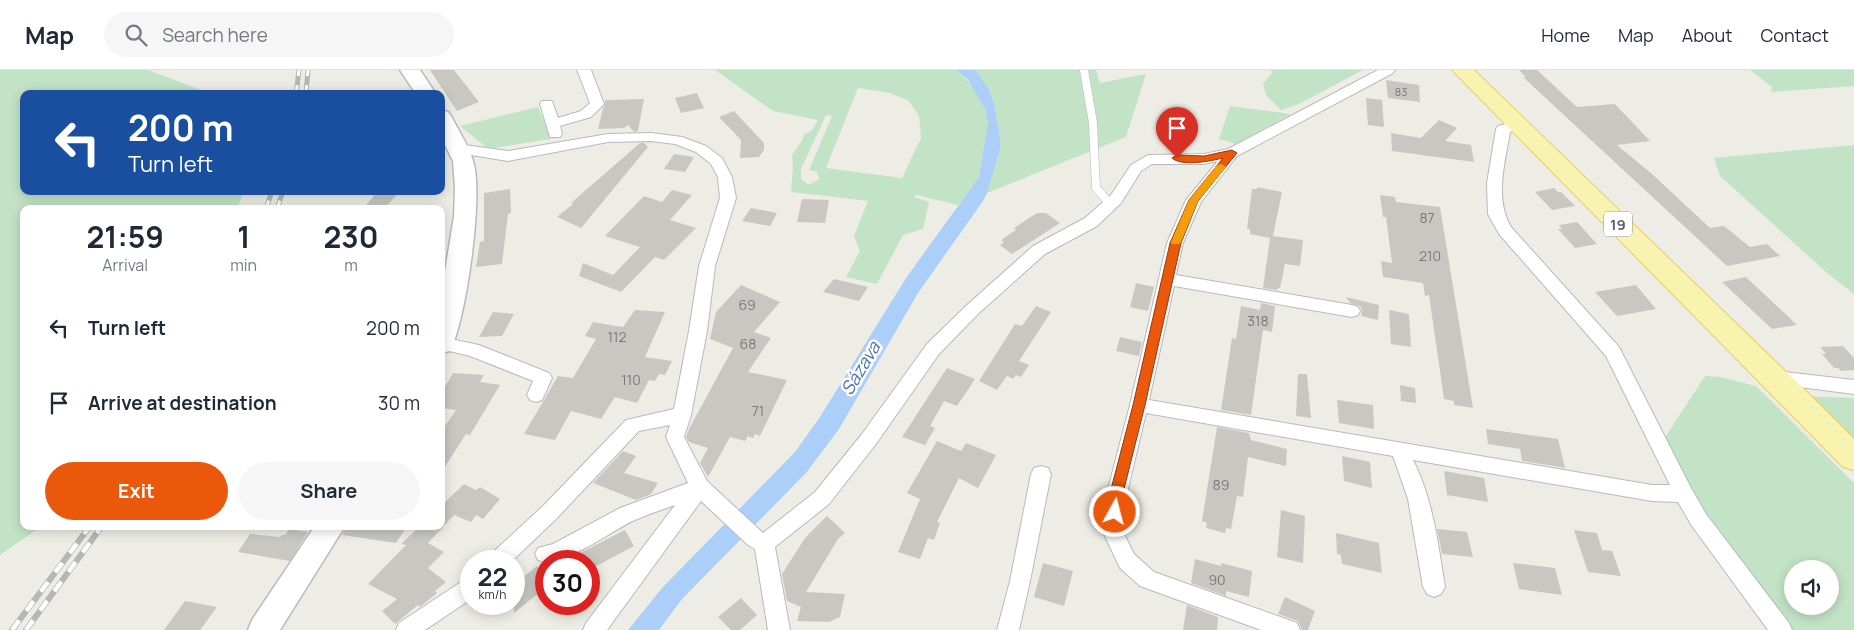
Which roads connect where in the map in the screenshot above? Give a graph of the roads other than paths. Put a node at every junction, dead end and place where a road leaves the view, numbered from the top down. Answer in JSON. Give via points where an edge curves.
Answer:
{"nodes":[{"id":1,"x":410,"y":70,"type":"edge"},
{"id":2,"x":584,"y":70,"type":"edge"},
{"id":3,"x":1084,"y":70,"type":"edge"},
{"id":4,"x":1388,"y":70,"type":"edge"},
{"id":5,"x":1462,"y":70,"type":"edge"},
{"id":6,"x":423,"y":90,"type":"edge"},
{"id":7,"x":547,"y":104,"type":"dead end"},
{"id":8,"x":445,"y":124,"type":"edge"},
{"id":9,"x":552,"y":124,"type":"junction"},
{"id":10,"x":1518,"y":125,"type":"junction"},
{"id":11,"x":559,"y":147,"type":"junction"},
{"id":12,"x":457,"y":148,"type":"junction"},
{"id":13,"x":1232,"y":153,"type":"junction"},
{"id":14,"x":1110,"y":204,"type":"junction"},
{"id":15,"x":1167,"y":279,"type":"junction"},
{"id":16,"x":1352,"y":311,"type":"dead end"},
{"id":17,"x":445,"y":332,"type":"edge"},
{"id":18,"x":445,"y":345,"type":"edge"},
{"id":19,"x":1775,"y":378,"type":"junction"},
{"id":20,"x":1854,"y":386,"type":"edge"},
{"id":21,"x":536,"y":395,"type":"dead end"},
{"id":22,"x":1139,"y":405,"type":"junction"},
{"id":23,"x":682,"y":415,"type":"junction"},
{"id":24,"x":1399,"y":450,"type":"junction"},
{"id":25,"x":1854,"y":458,"type":"edge"},
{"id":26,"x":1040,"y":474,"type":"dead end"},
{"id":27,"x":700,"y":487,"type":"junction"},
{"id":28,"x":1684,"y":494,"type":"junction"},
{"id":29,"x":328,"y":530,"type":"edge"},
{"id":30,"x":759,"y":541,"type":"junction"},
{"id":31,"x":510,"y":550,"type":"edge"},
{"id":32,"x":560,"y":550,"type":"edge"},
{"id":33,"x":1434,"y":587,"type":"dead end"},
{"id":34,"x":460,"y":594,"type":"edge"},
{"id":35,"x":263,"y":630,"type":"edge"},
{"id":36,"x":407,"y":630,"type":"edge"},
{"id":37,"x":594,"y":630,"type":"edge"},
{"id":38,"x":779,"y":630,"type":"edge"},
{"id":39,"x":1008,"y":630,"type":"edge"},
{"id":40,"x":1289,"y":630,"type":"edge"},
{"id":41,"x":1781,"y":630,"type":"edge"}],
"edges":[{"from":1,"to":6,"type":"street"},
{"from":2,"to":9,"type":"street","via":[[596,104],[586,114]]},
{"from":3,"to":14,"type":"lane","via":[[1093,123],[1096,188]]},
{"from":4,"to":13,"type":"street"},
{"from":5,"to":10,"type":"main road","number":"19"},
{"from":7,"to":9,"type":"street"},
{"from":8,"to":12,"type":"street"},
{"from":9,"to":11,"type":"street"},
{"from":10,"to":19,"type":"main road","number":"19"},
{"from":10,"to":28,"type":"street","via":[[1502,129],[1494,183],[1496,214],[1505,230],[1613,352]]},
{"from":11,"to":12,"type":"street","via":[[508,156]]},
{"from":11,"to":23,"type":"street","via":[[608,138],[677,140],[701,149],[717,161],[725,177],[728,198],[707,266]]},
{"from":12,"to":17,"type":"street","via":[[466,188],[465,216]]},
{"from":13,"to":14,"type":"street","via":[[1204,159],[1148,160],[1136,168]]},
{"from":13,"to":15,"type":"street","via":[[1194,200],[1175,243]]},
{"from":14,"to":30,"type":"street","via":[[1091,222],[1039,250],[973,309],[933,349],[822,498]]},
{"from":15,"to":16,"type":"street"},
{"from":15,"to":22,"type":"street"},
{"from":18,"to":21,"type":"street","via":[[473,350],[542,378]]},
{"from":19,"to":20,"type":"street"},
{"from":19,"to":25,"type":"main road","number":"19"},
{"from":22,"to":24,"type":"street"},
{"from":22,"to":40,"type":"street","via":[[1116,493],[1113,532],[1127,561],[1147,578]]},
{"from":23,"to":27,"type":"street","via":[[675,437]]},
{"from":23,"to":31,"type":"street","via":[[633,425]]},
{"from":24,"to":28,"type":"street","via":[[1652,493]]},
{"from":24,"to":33,"type":"street","via":[[1408,467],[1425,525]]},
{"from":26,"to":39,"type":"street"},
{"from":27,"to":30,"type":"street"},
{"from":27,"to":32,"type":"street","via":[[627,514]]},
{"from":27,"to":37,"type":"street"},
{"from":28,"to":41,"type":"street","via":[[1699,520]]},
{"from":29,"to":35,"type":"street"},
{"from":30,"to":38,"type":"street"},
{"from":34,"to":36,"type":"street"}]}
